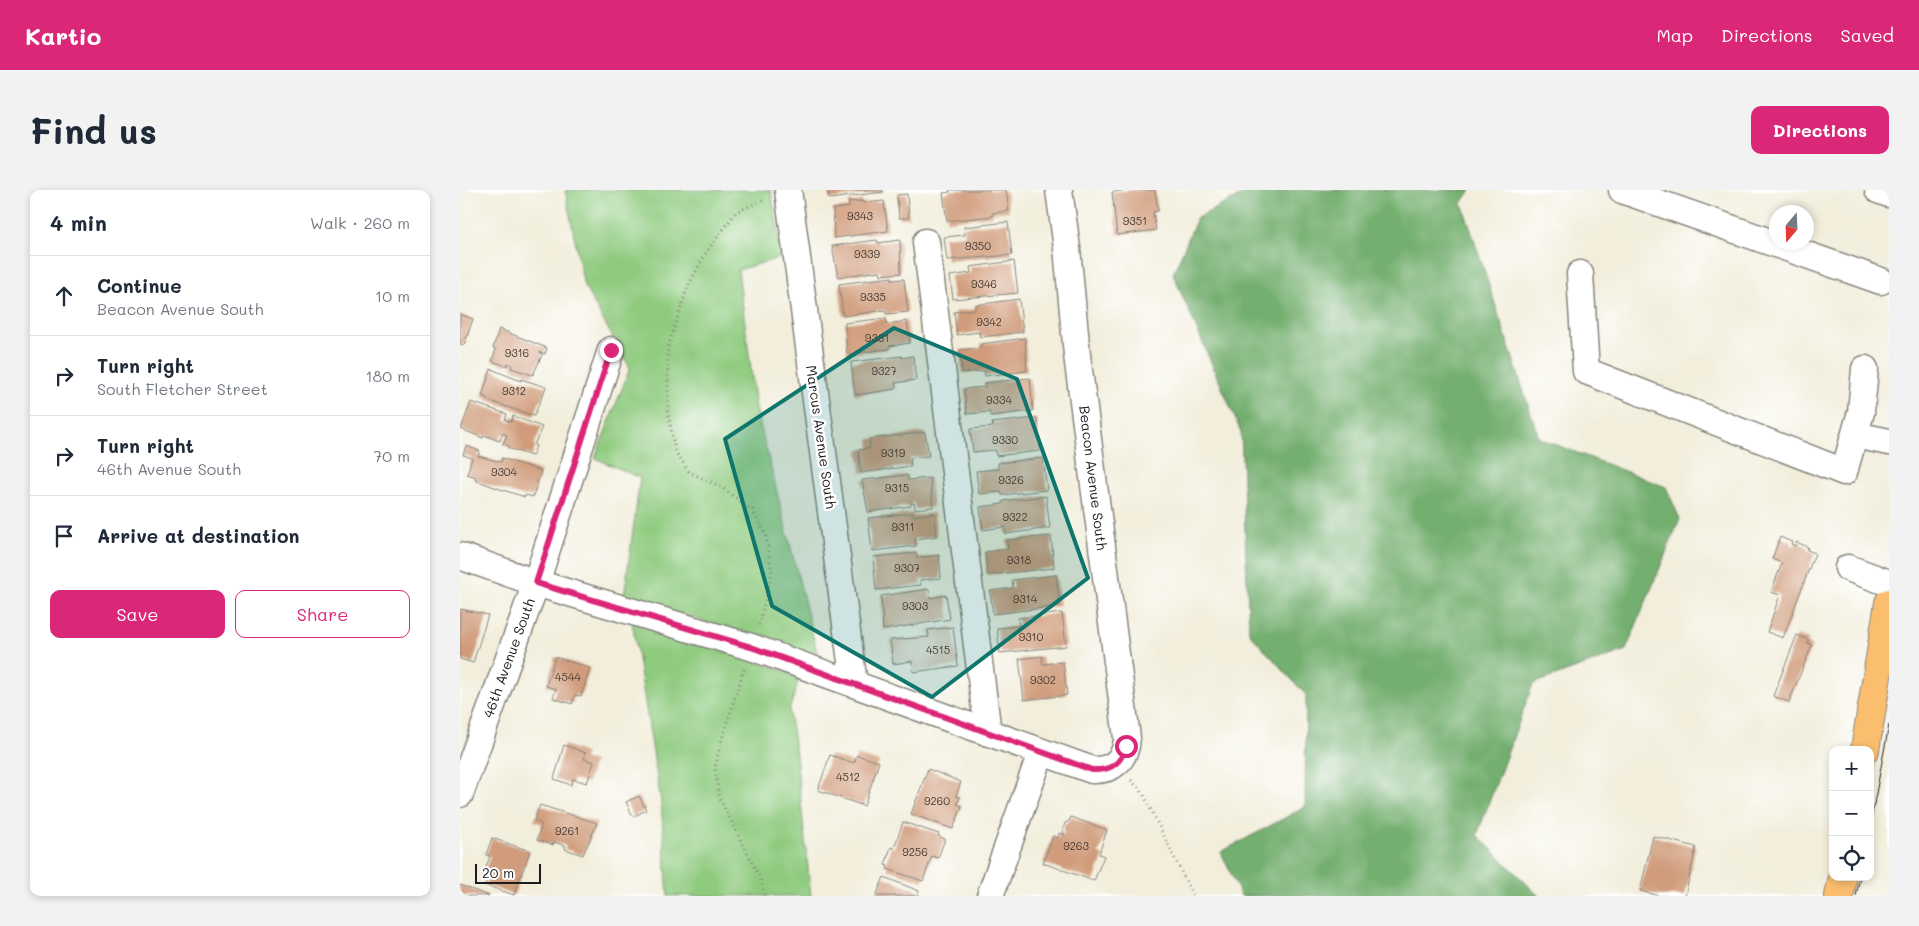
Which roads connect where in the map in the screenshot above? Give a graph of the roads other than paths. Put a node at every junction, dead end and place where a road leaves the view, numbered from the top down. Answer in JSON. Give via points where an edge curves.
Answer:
{"nodes":[{"id":1,"x":1058,"y":190,"type":"edge"},
{"id":2,"x":1622,"y":190,"type":"edge"},
{"id":3,"x":1878,"y":190,"type":"edge"},
{"id":4,"x":778,"y":194,"type":"edge"},
{"id":5,"x":1889,"y":194,"type":"edge"},
{"id":6,"x":926,"y":242,"type":"dead end"},
{"id":7,"x":1580,"y":274,"type":"dead end"},
{"id":8,"x":1881,"y":281,"type":"dead end"},
{"id":9,"x":611,"y":350,"type":"dead end"},
{"id":10,"x":1865,"y":369,"type":"dead end"},
{"id":11,"x":1855,"y":435,"type":"junction"},
{"id":12,"x":1889,"y":442,"type":"edge"},
{"id":13,"x":460,"y":556,"type":"edge"},
{"id":14,"x":1848,"y":568,"type":"dead end"},
{"id":15,"x":536,"y":583,"type":"junction"},
{"id":16,"x":1889,"y":583,"type":"edge"},
{"id":17,"x":1889,"y":603,"type":"edge"},
{"id":18,"x":854,"y":684,"type":"junction"},
{"id":19,"x":988,"y":733,"type":"junction"},
{"id":20,"x":1866,"y":746,"type":"edge"},
{"id":21,"x":1041,"y":753,"type":"junction"},
{"id":22,"x":460,"y":794,"type":"edge"},
{"id":23,"x":1842,"y":881,"type":"edge"},
{"id":24,"x":990,"y":896,"type":"edge"},
{"id":25,"x":1840,"y":896,"type":"edge"}],
"edges":[{"from":1,"to":21,"type":"street","name":"Beacon Avenue South","via":[[1067,248],[1076,355],[1127,738],[1124,755],[1104,771]]},
{"from":2,"to":8,"type":"street"},
{"from":3,"to":5,"type":"street"},
{"from":4,"to":18,"type":"street","name":"Marcus Avenue South"},
{"from":6,"to":19,"type":"street"},
{"from":7,"to":11,"type":"street","via":[[1586,371],[1844,472]]},
{"from":9,"to":15,"type":"street","name":"46th Avenue South"},
{"from":10,"to":11,"type":"street"},
{"from":11,"to":12,"type":"street"},
{"from":13,"to":15,"type":"street"},
{"from":14,"to":16,"type":"street"},
{"from":15,"to":18,"type":"street","via":[[751,647]]},
{"from":15,"to":22,"type":"street","name":"46th Avenue South"},
{"from":17,"to":20,"type":"main road"},
{"from":18,"to":19,"type":"street"},
{"from":19,"to":21,"type":"street"},
{"from":21,"to":24,"type":"street"},
{"from":23,"to":25,"type":"main road"}]}
